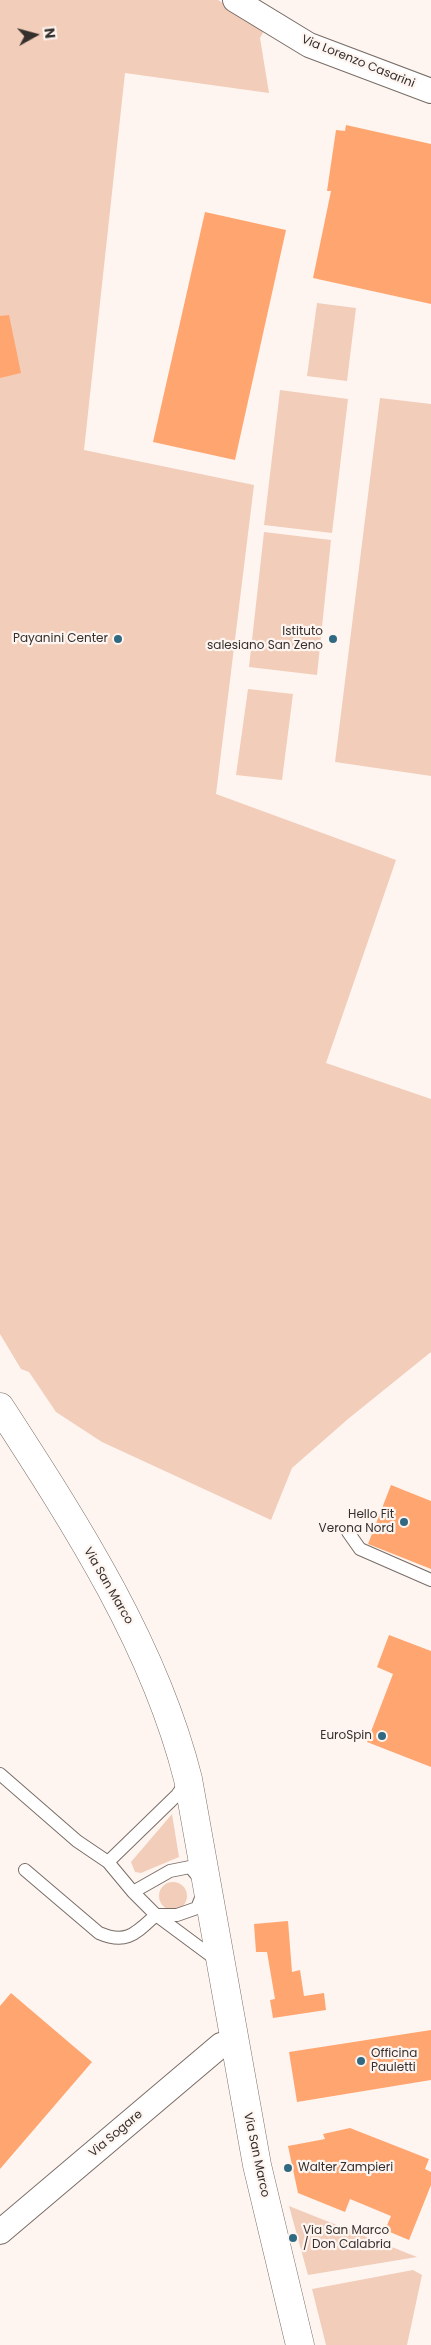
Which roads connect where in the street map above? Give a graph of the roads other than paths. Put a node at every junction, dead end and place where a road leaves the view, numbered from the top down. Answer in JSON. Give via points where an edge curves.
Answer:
{"nodes":[{"id":1,"x":235,"y":0,"type":"edge"},
{"id":2,"x":431,"y":91,"type":"edge"},
{"id":3,"x":0,"y":1407,"type":"edge"},
{"id":4,"x":348,"y":1532,"type":"dead end"},
{"id":5,"x":431,"y":1580,"type":"edge"},
{"id":6,"x":0,"y":1774,"type":"edge"},
{"id":7,"x":188,"y":1779,"type":"junction"},
{"id":8,"x":108,"y":1862,"type":"junction"},
{"id":9,"x":25,"y":1870,"type":"dead end"},
{"id":10,"x":206,"y":1886,"type":"junction"},
{"id":11,"x":133,"y":1892,"type":"junction"},
{"id":12,"x":156,"y":1916,"type":"junction"},
{"id":13,"x":220,"y":1963,"type":"junction"},
{"id":14,"x":234,"y":2042,"type":"junction"},
{"id":15,"x":0,"y":2232,"type":"edge"},
{"id":16,"x":300,"y":2345,"type":"edge"}],
"edges":[{"from":1,"to":2,"type":"street","name":"Via Lorenzo Casarini","via":[[309,45]]},
{"from":3,"to":7,"type":"main road","name":"Via San Marco","via":[[132,1627],[171,1718]]},
{"from":4,"to":5,"type":"lane","via":[[360,1549]]},
{"from":6,"to":8,"type":"lane","via":[[77,1841]]},
{"from":7,"to":8,"type":"lane","via":[[177,1795]]},
{"from":7,"to":10,"type":"main road","name":"Via San Marco"},
{"from":8,"to":11,"type":"lane"},
{"from":9,"to":12,"type":"lane","via":[[99,1933],[112,1938],[135,1934]]},
{"from":10,"to":11,"type":"lane","via":[[190,1867],[170,1871]]},
{"from":10,"to":12,"type":"lane","via":[[197,1908],[177,1915]]},
{"from":10,"to":13,"type":"main road","name":"Via San Marco"},
{"from":11,"to":12,"type":"lane"},
{"from":12,"to":13,"type":"lane"},
{"from":13,"to":14,"type":"main road","name":"Via San Marco"},
{"from":14,"to":15,"type":"street","name":"Via Sogare","via":[[221,2045]]},
{"from":14,"to":16,"type":"main road","name":"Via San Marco","via":[[260,2174]]}]}
